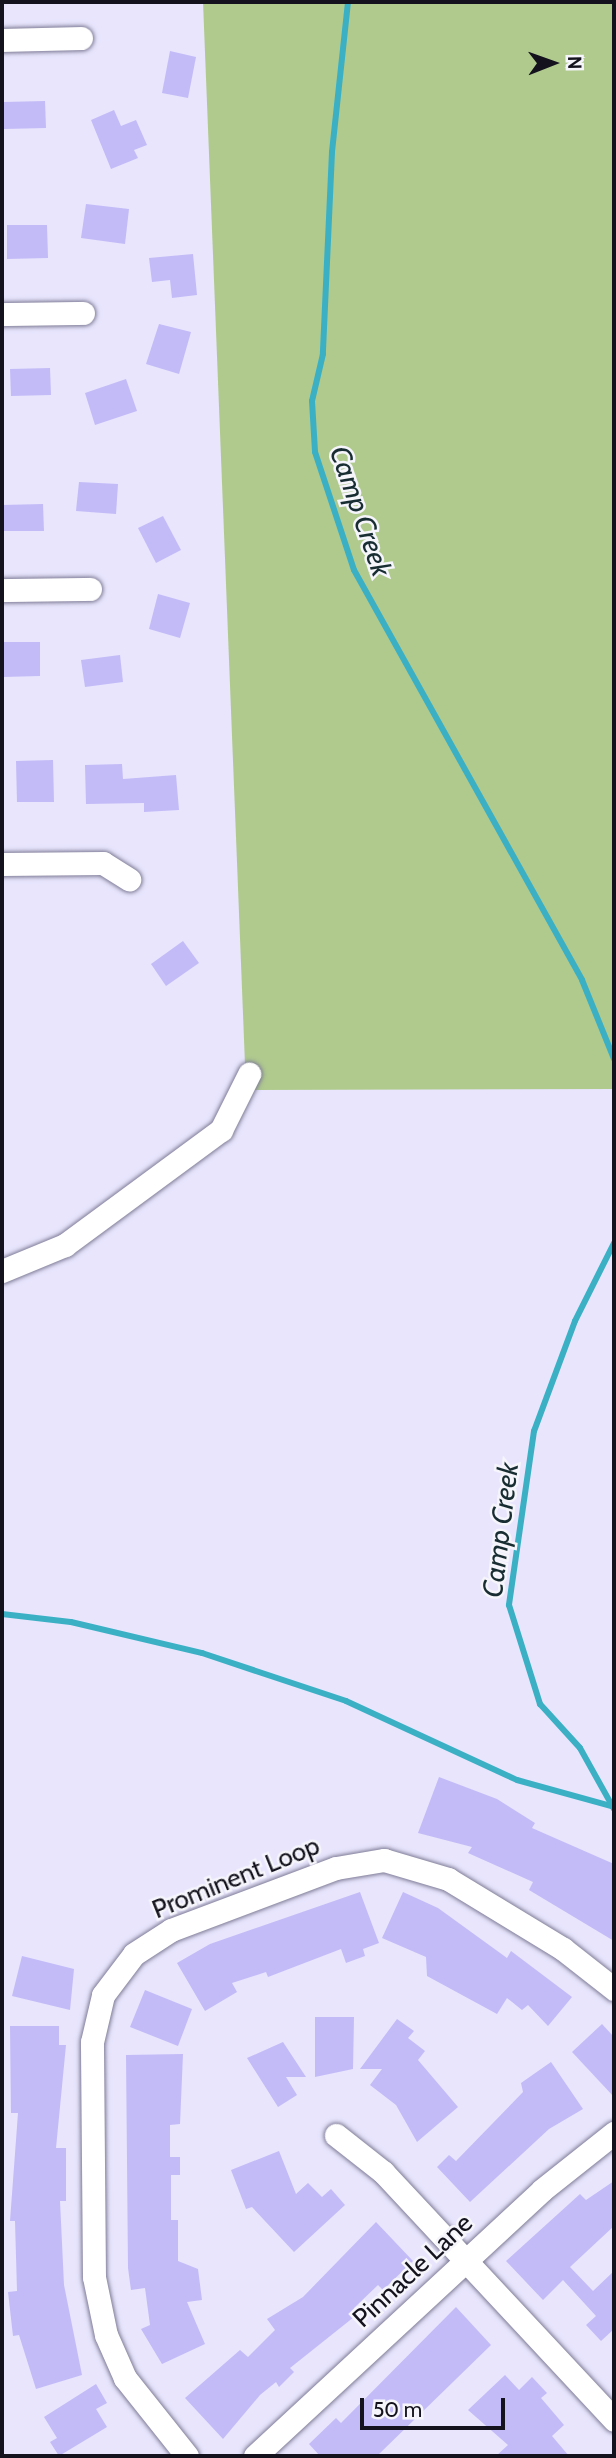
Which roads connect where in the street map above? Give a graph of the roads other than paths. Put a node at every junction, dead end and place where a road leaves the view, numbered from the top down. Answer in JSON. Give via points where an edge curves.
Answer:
{"nodes":[{"id":1,"x":81,"y":38,"type":"dead end"},
{"id":2,"x":2,"y":40,"type":"edge"},
{"id":3,"x":83,"y":313,"type":"dead end"},
{"id":4,"x":2,"y":314,"type":"edge"},
{"id":5,"x":90,"y":589,"type":"dead end"},
{"id":6,"x":2,"y":590,"type":"edge"},
{"id":7,"x":2,"y":863,"type":"edge"},
{"id":8,"x":129,"y":879,"type":"dead end"},
{"id":9,"x":249,"y":1074,"type":"dead end"},
{"id":10,"x":2,"y":1271,"type":"edge"},
{"id":11,"x":614,"y":1989,"type":"edge"},
{"id":12,"x":614,"y":2133,"type":"edge"},
{"id":13,"x":336,"y":2135,"type":"dead end"},
{"id":14,"x":466,"y":2260,"type":"junction"},
{"id":15,"x":614,"y":2420,"type":"edge"},
{"id":16,"x":187,"y":2456,"type":"edge"},
{"id":17,"x":255,"y":2456,"type":"edge"}],
"edges":[{"from":1,"to":2,"type":"street"},
{"from":3,"to":4,"type":"street"},
{"from":5,"to":6,"type":"street"},
{"from":7,"to":8,"type":"street","via":[[103,863]]},
{"from":9,"to":10,"type":"street","via":[[221,1130],[65,1245]]},
{"from":11,"to":16,"type":"street","name":"Prominent Loop","via":[[563,1949],[448,1879],[384,1860],[336,1868],[171,1930],[122,1967],[103,1995],[92,2042],[95,2287],[125,2378]]},
{"from":12,"to":14,"type":"street","name":"Pinnacle Lane"},
{"from":13,"to":14,"type":"street","via":[[383,2172]]},
{"from":14,"to":15,"type":"street"},
{"from":14,"to":17,"type":"street","name":"Pinnacle Lane"}]}
